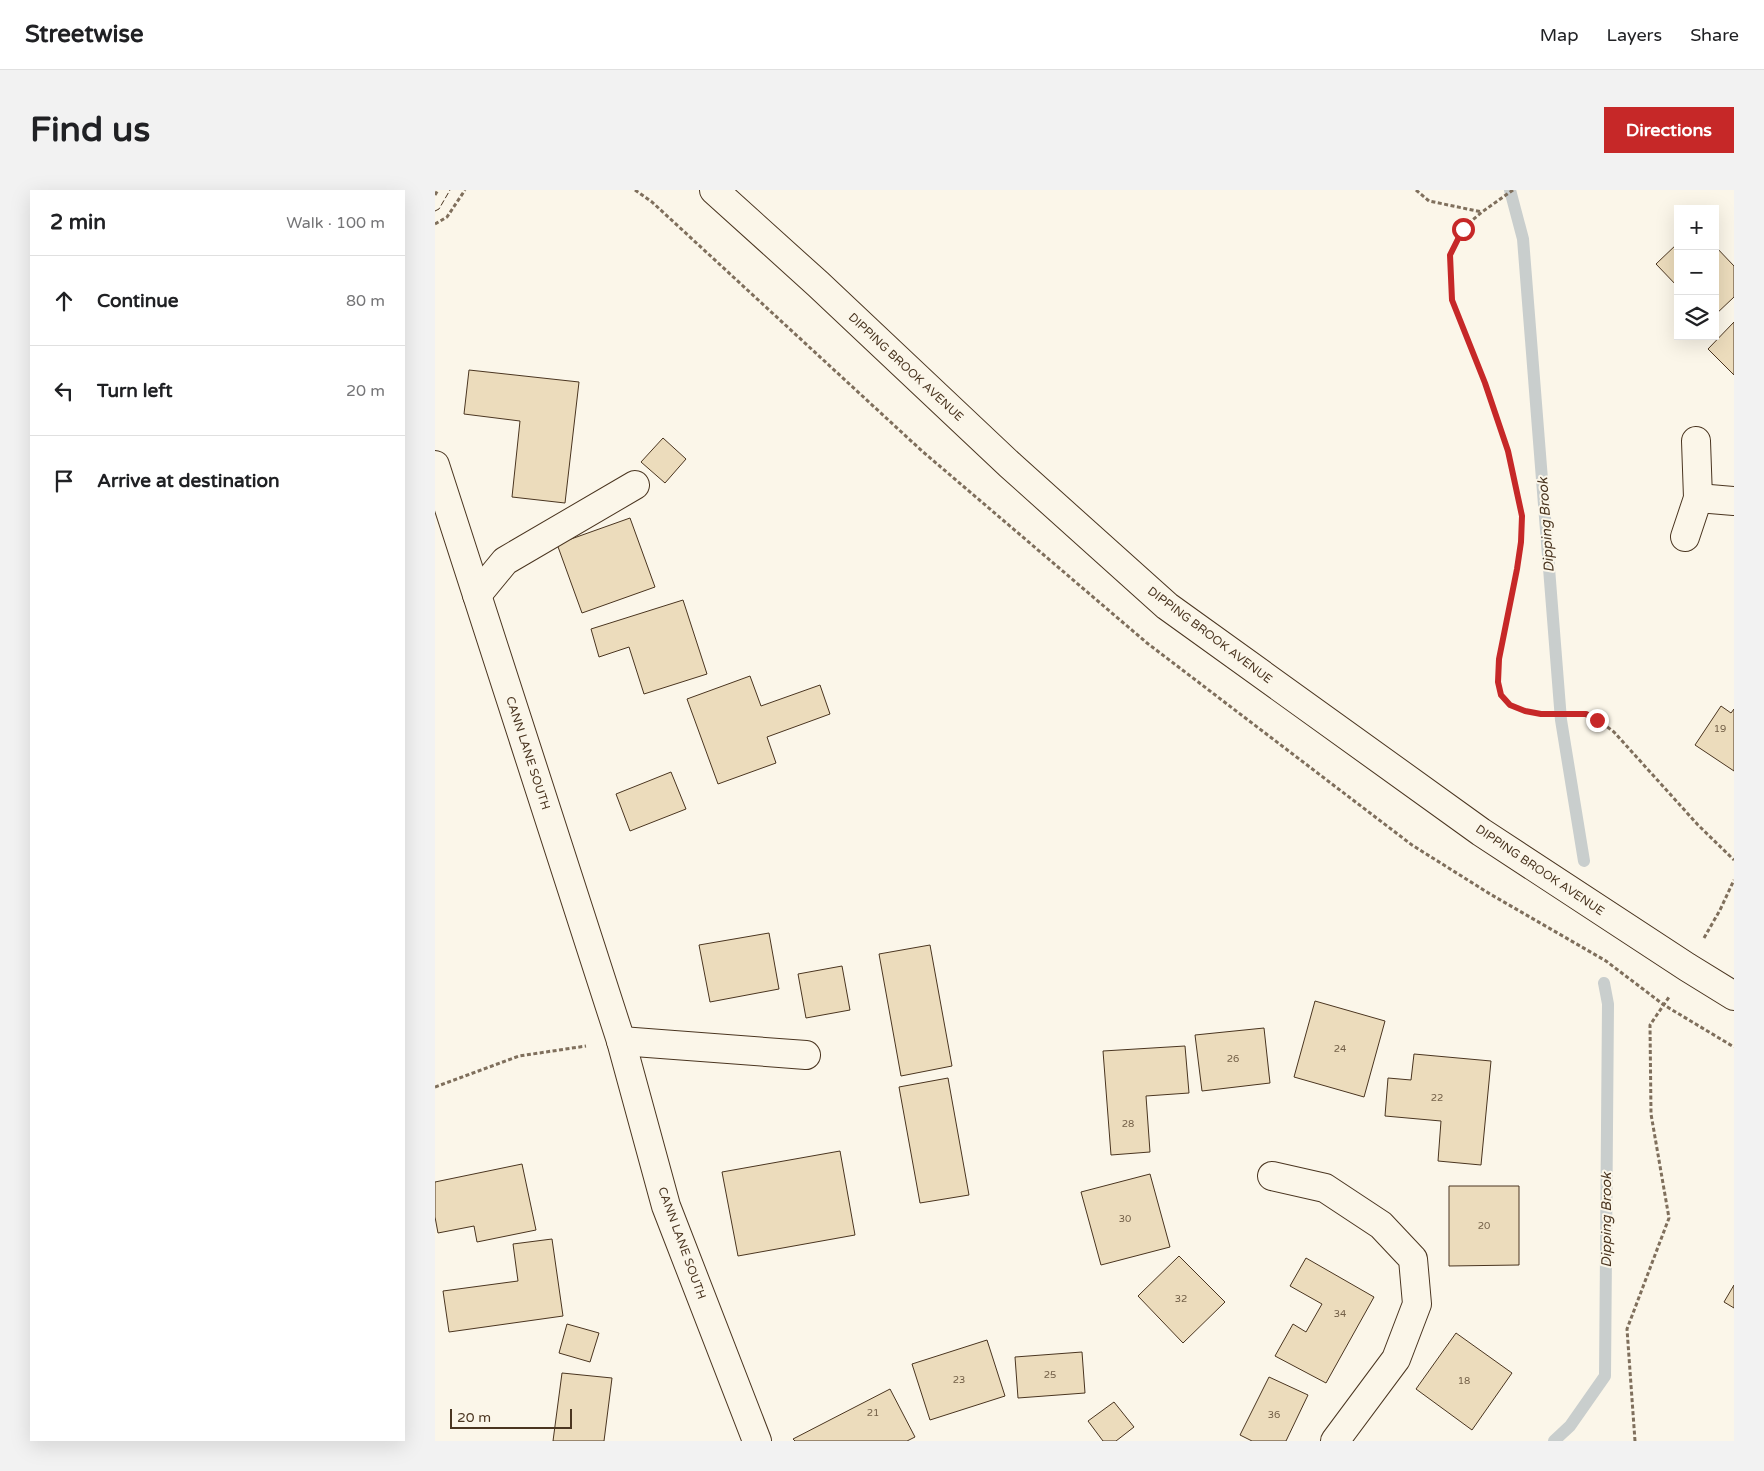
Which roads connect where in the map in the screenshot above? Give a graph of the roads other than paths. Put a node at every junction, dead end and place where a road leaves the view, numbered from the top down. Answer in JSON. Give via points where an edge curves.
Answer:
{"nodes":[{"id":1,"x":714,"y":190,"type":"edge"},
{"id":2,"x":1696,"y":441,"type":"dead end"},
{"id":3,"x":435,"y":465,"type":"edge"},
{"id":4,"x":635,"y":485,"type":"dead end"},
{"id":5,"x":1699,"y":498,"type":"junction"},
{"id":6,"x":1734,"y":502,"type":"edge"},
{"id":7,"x":1685,"y":537,"type":"dead end"},
{"id":8,"x":477,"y":595,"type":"junction"},
{"id":9,"x":1734,"y":996,"type":"edge"},
{"id":10,"x":621,"y":1041,"type":"junction"},
{"id":11,"x":806,"y":1055,"type":"dead end"},
{"id":12,"x":1272,"y":1176,"type":"dead end"},
{"id":13,"x":757,"y":1441,"type":"edge"},
{"id":14,"x":1335,"y":1441,"type":"edge"}],
"edges":[{"from":1,"to":9,"type":"street","name":"DIPPING BROOK AVENUE","via":[[1167,606],[1481,832]]},
{"from":2,"to":5,"type":"street"},
{"from":3,"to":8,"type":"street","name":"CANN LANE SOUTH"},
{"from":4,"to":8,"type":"street","via":[[505,561]]},
{"from":5,"to":6,"type":"street"},
{"from":5,"to":7,"type":"street"},
{"from":8,"to":10,"type":"street","name":"CANN LANE SOUTH"},
{"from":10,"to":11,"type":"street"},
{"from":10,"to":13,"type":"street","name":"CANN LANE SOUTH","via":[[666,1206]]},
{"from":12,"to":14,"type":"street","via":[[1325,1188],[1381,1225],[1413,1259],[1417,1304],[1396,1359]]}]}
